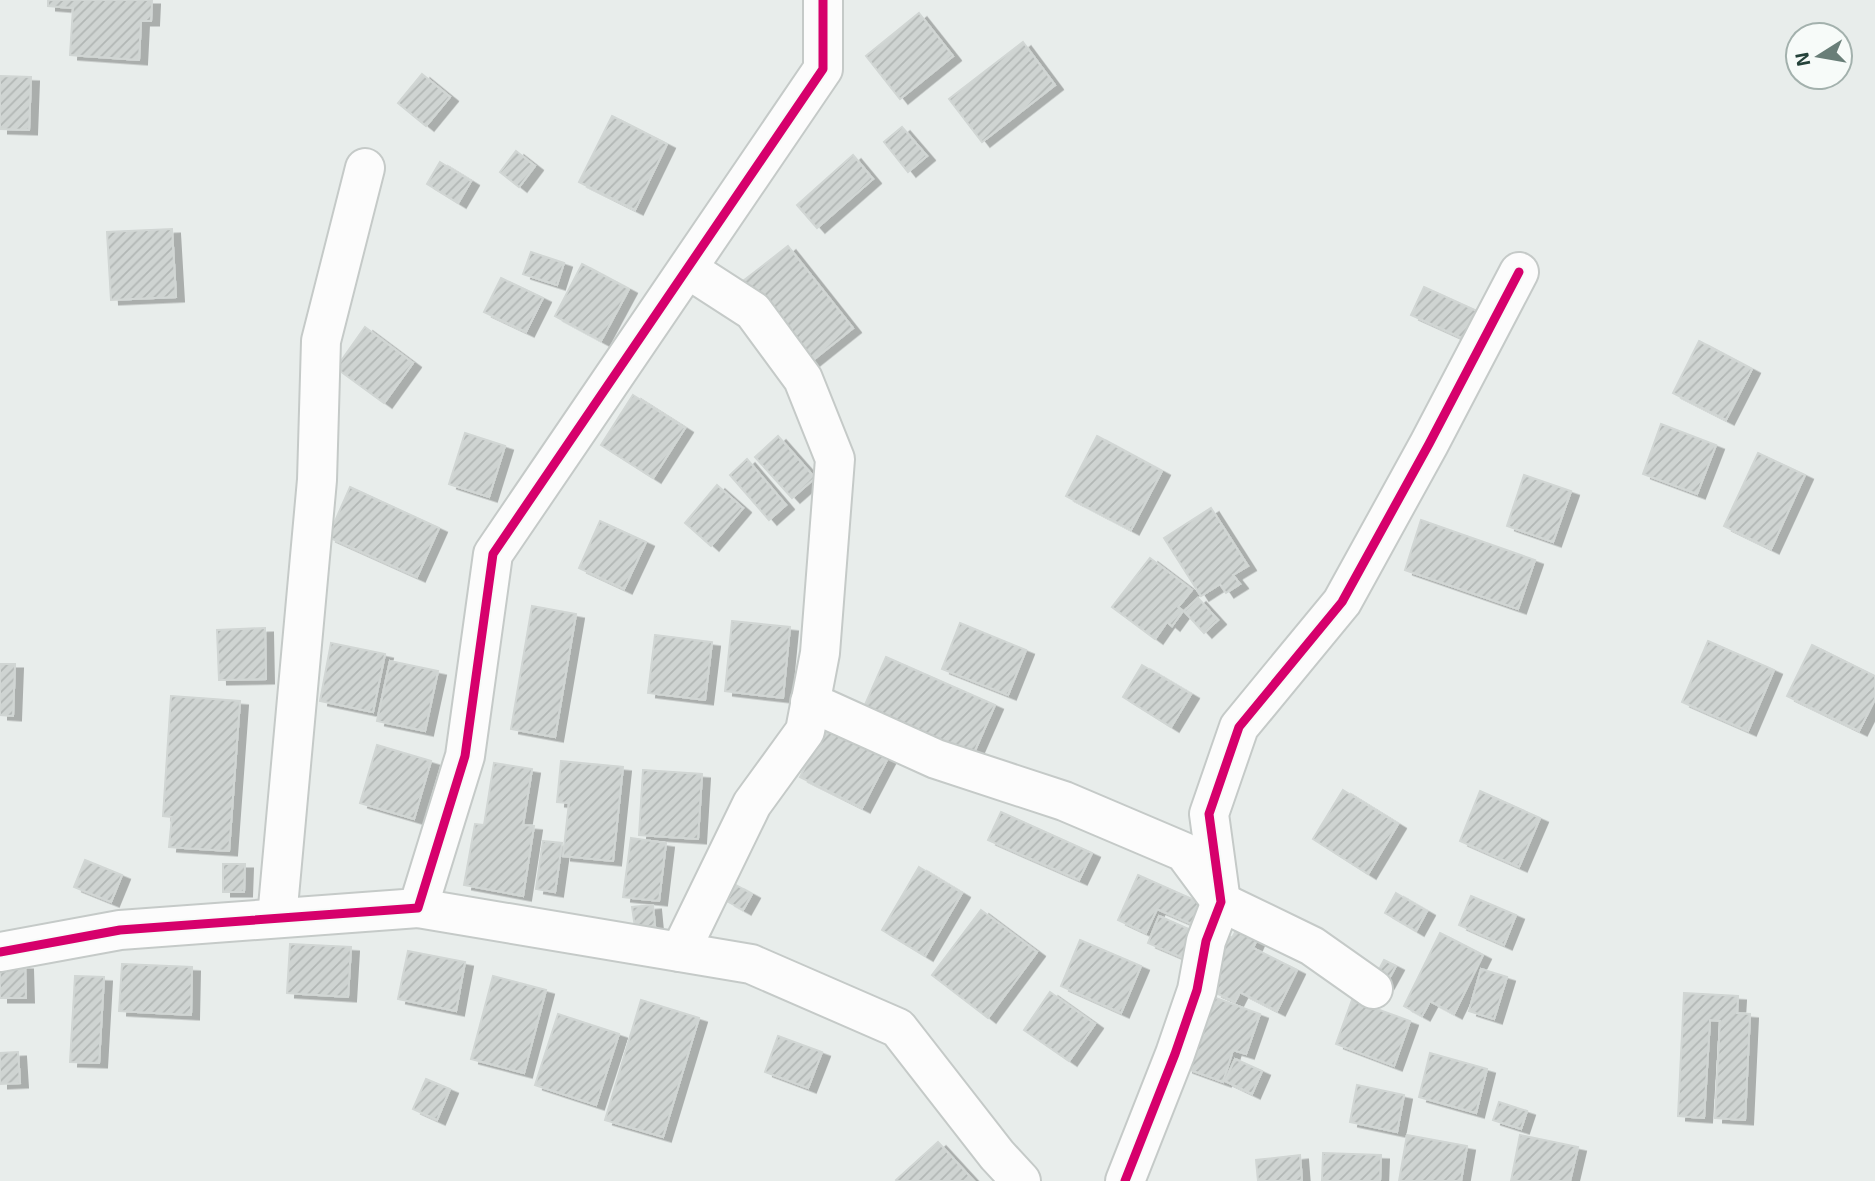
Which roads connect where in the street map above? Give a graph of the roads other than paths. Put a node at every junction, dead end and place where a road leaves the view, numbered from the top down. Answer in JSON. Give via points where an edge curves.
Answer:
{"nodes":[{"id":1,"x":823,"y":0,"type":"edge"},
{"id":2,"x":365,"y":168,"type":"dead end"},
{"id":3,"x":688,"y":269,"type":"junction"},
{"id":4,"x":1519,"y":272,"type":"dead end"},
{"id":5,"x":810,"y":702,"type":"junction"},
{"id":6,"x":1221,"y":902,"type":"junction"},
{"id":7,"x":418,"y":908,"type":"junction"},
{"id":8,"x":277,"y":918,"type":"junction"},
{"id":9,"x":0,"y":952,"type":"edge"},
{"id":10,"x":680,"y":952,"type":"junction"},
{"id":11,"x":1373,"y":989,"type":"dead end"},
{"id":12,"x":1021,"y":1181,"type":"edge"},
{"id":13,"x":1125,"y":1181,"type":"edge"}],
"edges":[{"from":1,"to":3,"type":"street","via":[[823,69]]},
{"from":2,"to":8,"type":"street","via":[[321,341],[317,480]]},
{"from":3,"to":5,"type":"street","via":[[753,310],[803,379],[835,459],[820,653]]},
{"from":3,"to":7,"type":"street","via":[[493,554],[465,756]]},
{"from":4,"to":6,"type":"street","via":[[1342,602],[1239,727],[1209,814]]},
{"from":5,"to":6,"type":"street","via":[[936,759],[1065,801],[1184,852]]},
{"from":5,"to":10,"type":"street","via":[[805,731],[752,803]]},
{"from":6,"to":11,"type":"street","via":[[1312,946]]},
{"from":6,"to":13,"type":"street","via":[[1175,1054]]},
{"from":7,"to":8,"type":"street"},
{"from":7,"to":10,"type":"street"},
{"from":8,"to":9,"type":"street","via":[[120,930]]},
{"from":10,"to":12,"type":"street","via":[[751,964],[898,1028]]}]}
